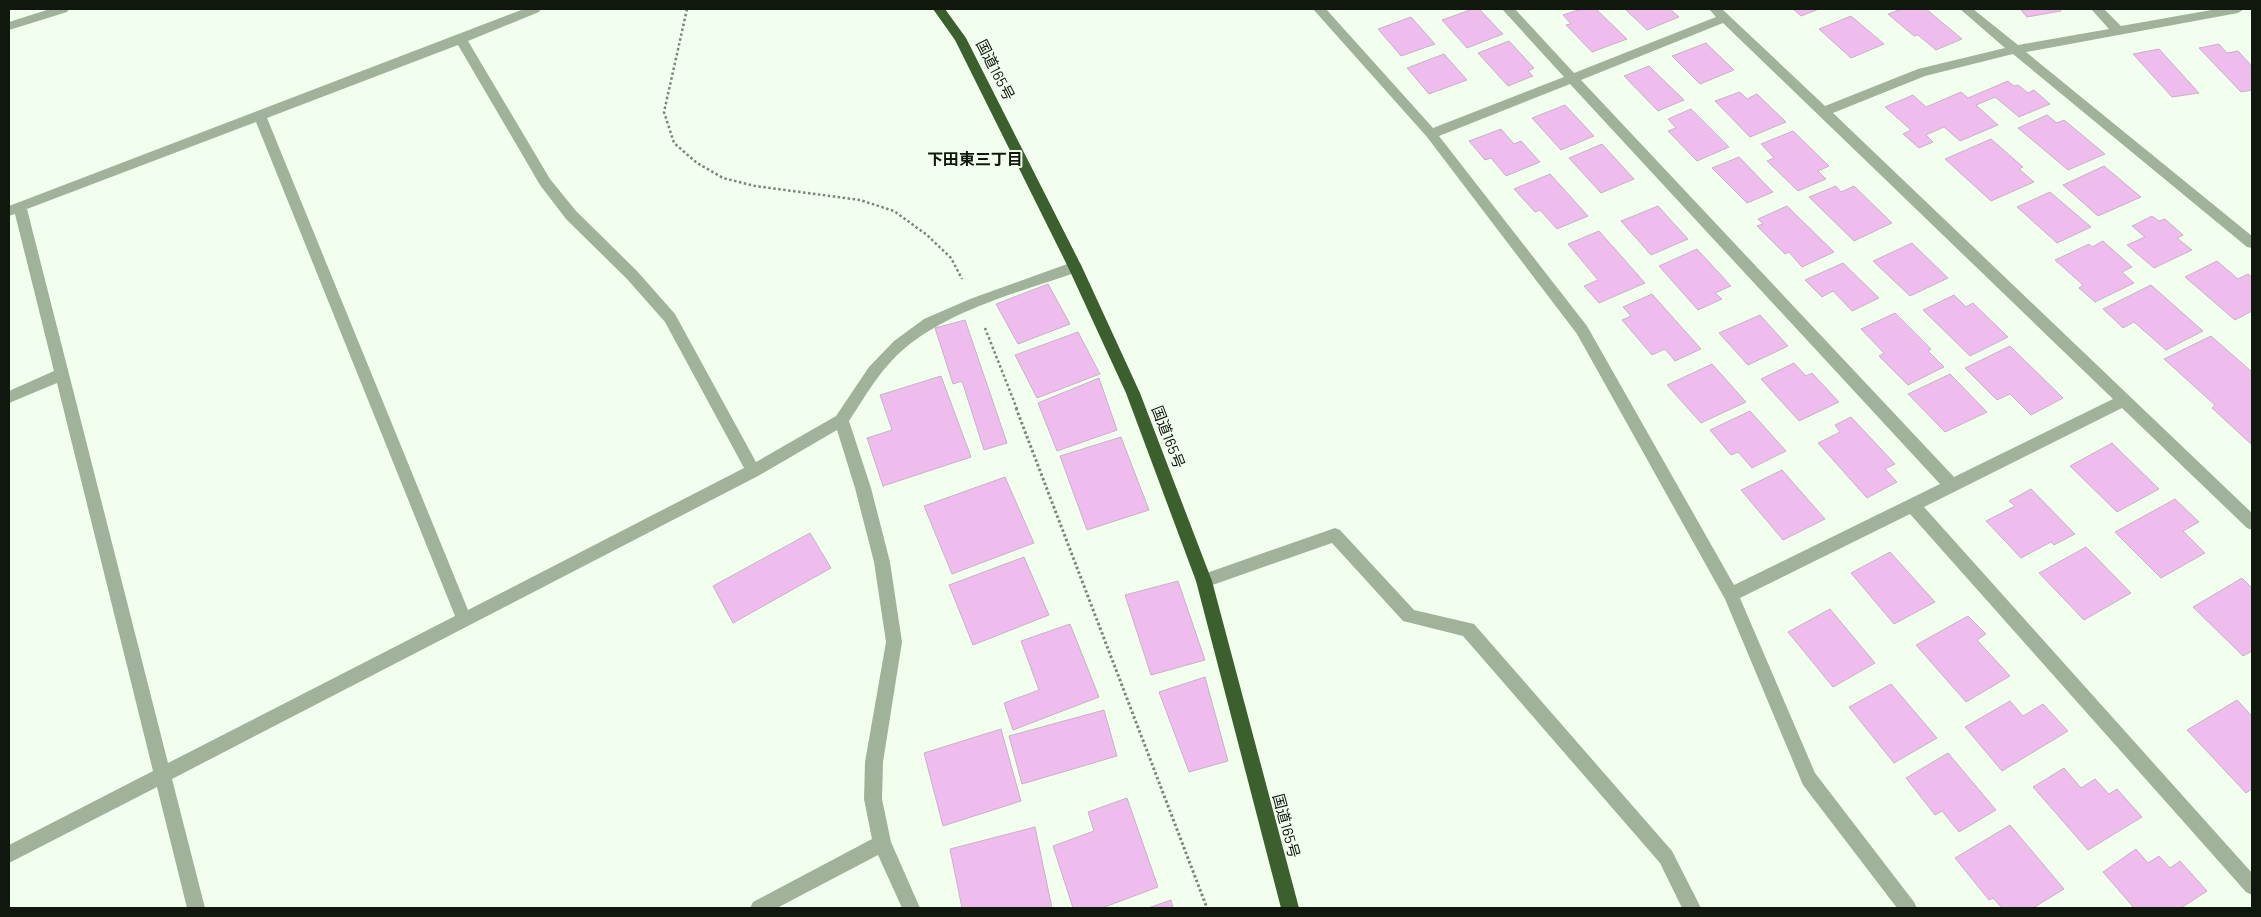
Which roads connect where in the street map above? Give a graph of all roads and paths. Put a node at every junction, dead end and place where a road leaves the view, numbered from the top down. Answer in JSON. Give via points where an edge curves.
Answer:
{"nodes":[{"id":1,"x":63,"y":9,"type":"edge"},
{"id":2,"x":536,"y":9,"type":"edge"},
{"id":3,"x":687,"y":9,"type":"edge"},
{"id":4,"x":939,"y":9,"type":"edge"},
{"id":5,"x":1319,"y":9,"type":"edge"},
{"id":6,"x":1508,"y":9,"type":"edge"},
{"id":7,"x":1966,"y":9,"type":"edge"},
{"id":8,"x":2097,"y":9,"type":"edge"},
{"id":9,"x":2238,"y":9,"type":"edge"},
{"id":10,"x":1720,"y":14,"type":"edge"},
{"id":11,"x":9,"y":26,"type":"edge"},
{"id":12,"x":2117,"y":30,"type":"junction"},
{"id":13,"x":461,"y":39,"type":"junction"},
{"id":14,"x":2014,"y":50,"type":"junction"},
{"id":15,"x":1573,"y":78,"type":"junction"},
{"id":16,"x":1825,"y":111,"type":"junction"},
{"id":17,"x":260,"y":116,"type":"junction"},
{"id":18,"x":1430,"y":134,"type":"junction"},
{"id":19,"x":14,"y":209,"type":"edge"},
{"id":20,"x":2252,"y":243,"type":"edge"},
{"id":21,"x":1075,"y":267,"type":"junction"},
{"id":22,"x":975,"y":303,"type":"junction"},
{"id":23,"x":60,"y":375,"type":"junction"},
{"id":24,"x":9,"y":398,"type":"edge"},
{"id":25,"x":2123,"y":401,"type":"junction"},
{"id":26,"x":841,"y":420,"type":"junction"},
{"id":27,"x":753,"y":471,"type":"junction"},
{"id":28,"x":1951,"y":485,"type":"junction"},
{"id":29,"x":1912,"y":505,"type":"junction"},
{"id":30,"x":2252,"y":522,"type":"edge"},
{"id":31,"x":1204,"y":581,"type":"junction"},
{"id":32,"x":1732,"y":595,"type":"junction"},
{"id":33,"x":464,"y":620,"type":"junction"},
{"id":34,"x":162,"y":775,"type":"junction"},
{"id":35,"x":882,"y":844,"type":"junction"},
{"id":36,"x":9,"y":854,"type":"edge"},
{"id":37,"x":2252,"y":886,"type":"edge"},
{"id":38,"x":196,"y":908,"type":"edge"},
{"id":39,"x":759,"y":908,"type":"edge"},
{"id":40,"x":911,"y":908,"type":"edge"},
{"id":41,"x":1207,"y":908,"type":"edge"},
{"id":42,"x":1290,"y":908,"type":"edge"},
{"id":43,"x":1692,"y":908,"type":"edge"},
{"id":44,"x":1908,"y":908,"type":"edge"}],
"edges":[{"from":1,"to":11,"type":"street"},
{"from":2,"to":13,"type":"street"},
{"from":3,"to":22,"type":"path","via":[[664,112],[674,143],[697,163],[723,178],[755,186],[860,200],[894,211],[951,258]]},
{"from":4,"to":21,"type":"highway","name":"国道165号","via":[[960,38]]},
{"from":5,"to":18,"type":"street"},
{"from":6,"to":15,"type":"street"},
{"from":7,"to":14,"type":"street"},
{"from":8,"to":12,"type":"street"},
{"from":9,"to":12,"type":"street"},
{"from":10,"to":15,"type":"street"},
{"from":10,"to":16,"type":"street"},
{"from":12,"to":14,"type":"street"},
{"from":13,"to":17,"type":"street"},
{"from":13,"to":27,"type":"street","via":[[545,182],[571,215],[670,318]]},
{"from":14,"to":16,"type":"street","via":[[1922,72]]},
{"from":14,"to":20,"type":"street"},
{"from":15,"to":18,"type":"street"},
{"from":15,"to":28,"type":"street"},
{"from":16,"to":25,"type":"street"},
{"from":17,"to":19,"type":"street"},
{"from":17,"to":33,"type":"street"},
{"from":18,"to":32,"type":"street","via":[[1582,330]]},
{"from":19,"to":23,"type":"street"},
{"from":21,"to":22,"type":"street"},
{"from":21,"to":31,"type":"highway","name":"国道165号","via":[[1133,393]]},
{"from":22,"to":26,"type":"street","via":[[929,323],[899,345],[874,371]]},
{"from":22,"to":41,"type":"path"},
{"from":23,"to":24,"type":"street"},
{"from":23,"to":34,"type":"street"},
{"from":25,"to":28,"type":"street"},
{"from":25,"to":30,"type":"street"},
{"from":26,"to":27,"type":"street"},
{"from":26,"to":35,"type":"street","via":[[882,562],[894,642],[874,762],[873,799]]},
{"from":27,"to":33,"type":"street"},
{"from":28,"to":29,"type":"street"},
{"from":29,"to":32,"type":"street"},
{"from":29,"to":37,"type":"street"},
{"from":31,"to":42,"type":"highway","name":"国道165号"},
{"from":31,"to":43,"type":"street","via":[[1335,535],[1409,616],[1468,629],[1666,857]]},
{"from":32,"to":44,"type":"street","via":[[1809,779]]},
{"from":33,"to":34,"type":"street"},
{"from":34,"to":36,"type":"street"},
{"from":34,"to":38,"type":"street"},
{"from":35,"to":39,"type":"street"},
{"from":35,"to":40,"type":"street"}]}
